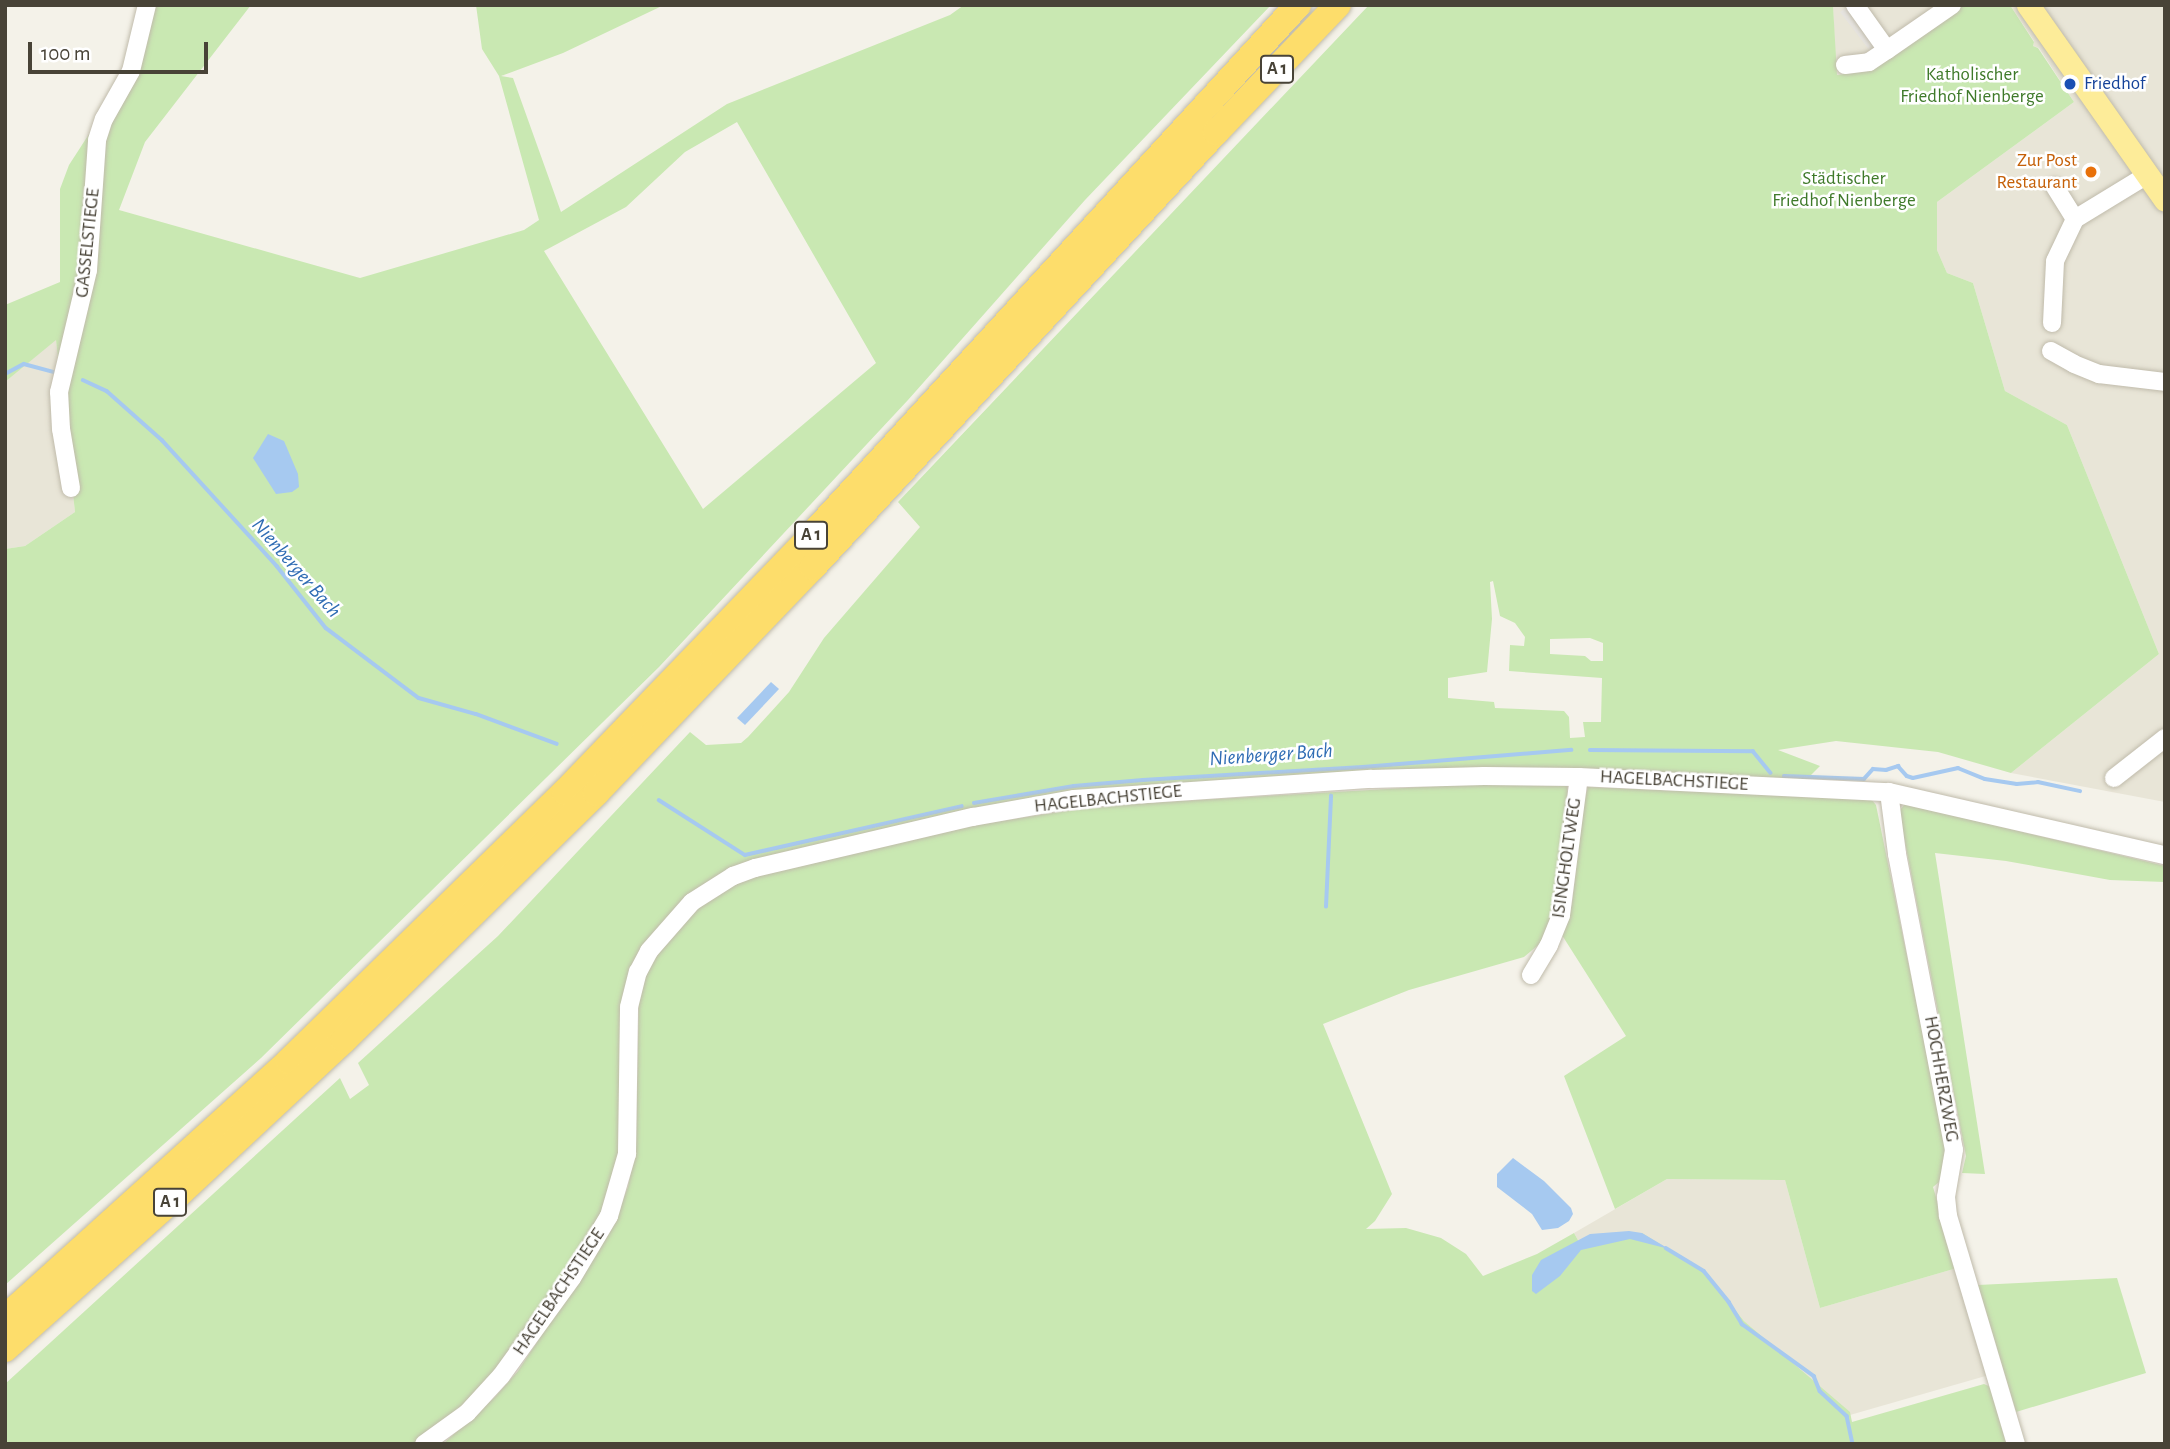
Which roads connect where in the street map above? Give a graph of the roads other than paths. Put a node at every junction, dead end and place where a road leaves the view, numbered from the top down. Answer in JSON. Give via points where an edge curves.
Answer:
{"nodes":[{"id":1,"x":147,"y":5,"type":"edge"},
{"id":2,"x":1298,"y":5,"type":"edge"},
{"id":3,"x":1338,"y":5,"type":"edge"},
{"id":4,"x":1855,"y":5,"type":"edge"},
{"id":5,"x":1952,"y":5,"type":"edge"},
{"id":6,"x":2028,"y":5,"type":"edge"},
{"id":7,"x":1887,"y":50,"type":"junction"},
{"id":8,"x":1845,"y":65,"type":"dead end"},
{"id":9,"x":2147,"y":175,"type":"junction"},
{"id":10,"x":2055,"y":187,"type":"dead end"},
{"id":11,"x":2165,"y":200,"type":"edge"},
{"id":12,"x":2075,"y":219,"type":"junction"},
{"id":13,"x":2052,"y":323,"type":"dead end"},
{"id":14,"x":2051,"y":351,"type":"dead end"},
{"id":15,"x":2165,"y":382,"type":"edge"},
{"id":16,"x":71,"y":488,"type":"dead end"},
{"id":17,"x":2165,"y":738,"type":"edge"},
{"id":18,"x":1579,"y":777,"type":"junction"},
{"id":19,"x":2114,"y":778,"type":"dead end"},
{"id":20,"x":1889,"y":792,"type":"junction"},
{"id":21,"x":2165,"y":855,"type":"edge"},
{"id":22,"x":1531,"y":975,"type":"dead end"},
{"id":23,"x":334,"y":1034,"type":"junction"},
{"id":24,"x":5,"y":1318,"type":"edge"},
{"id":25,"x":5,"y":1349,"type":"edge"},
{"id":26,"x":424,"y":1444,"type":"edge"},
{"id":27,"x":2016,"y":1444,"type":"edge"}],
"edges":[{"from":1,"to":16,"type":"street","name":"GASSELSTIEGE","via":[[131,71],[97,139],[88,270],[59,392]]},
{"from":2,"to":23,"type":"highway","number":"A 1","via":[[704,649]]},
{"from":3,"to":23,"type":"highway","number":"A 1","via":[[692,694],[462,928]]},
{"from":4,"to":7,"type":"street"},
{"from":5,"to":7,"type":"street"},
{"from":6,"to":9,"type":"main road"},
{"from":7,"to":8,"type":"street","via":[[1869,62]]},
{"from":9,"to":11,"type":"main road"},
{"from":9,"to":12,"type":"street"},
{"from":10,"to":12,"type":"street"},
{"from":12,"to":13,"type":"street","via":[[2055,261]]},
{"from":14,"to":15,"type":"street","via":[[2099,373]]},
{"from":17,"to":19,"type":"street"},
{"from":18,"to":20,"type":"street","name":"HAGELBACHSTIEGE"},
{"from":18,"to":22,"type":"street","name":"ISINGHOLTWEG","via":[[1561,915]]},
{"from":18,"to":26,"type":"street","name":"HAGELBACHSTIEGE","via":[[1371,779],[1074,799],[973,817],[755,868],[709,890],[659,936],[631,992],[628,1145],[609,1216],[572,1278],[493,1386],[467,1413]]},
{"from":20,"to":21,"type":"street","name":"HAGELBACHSTIEGE"},
{"from":20,"to":27,"type":"street","name":"HOCHHERZWEG","via":[[1953,1140],[1948,1216]]},
{"from":23,"to":24,"type":"highway","number":"A 1"},
{"from":23,"to":25,"type":"highway","number":"A 1","via":[[188,1186]]}]}
